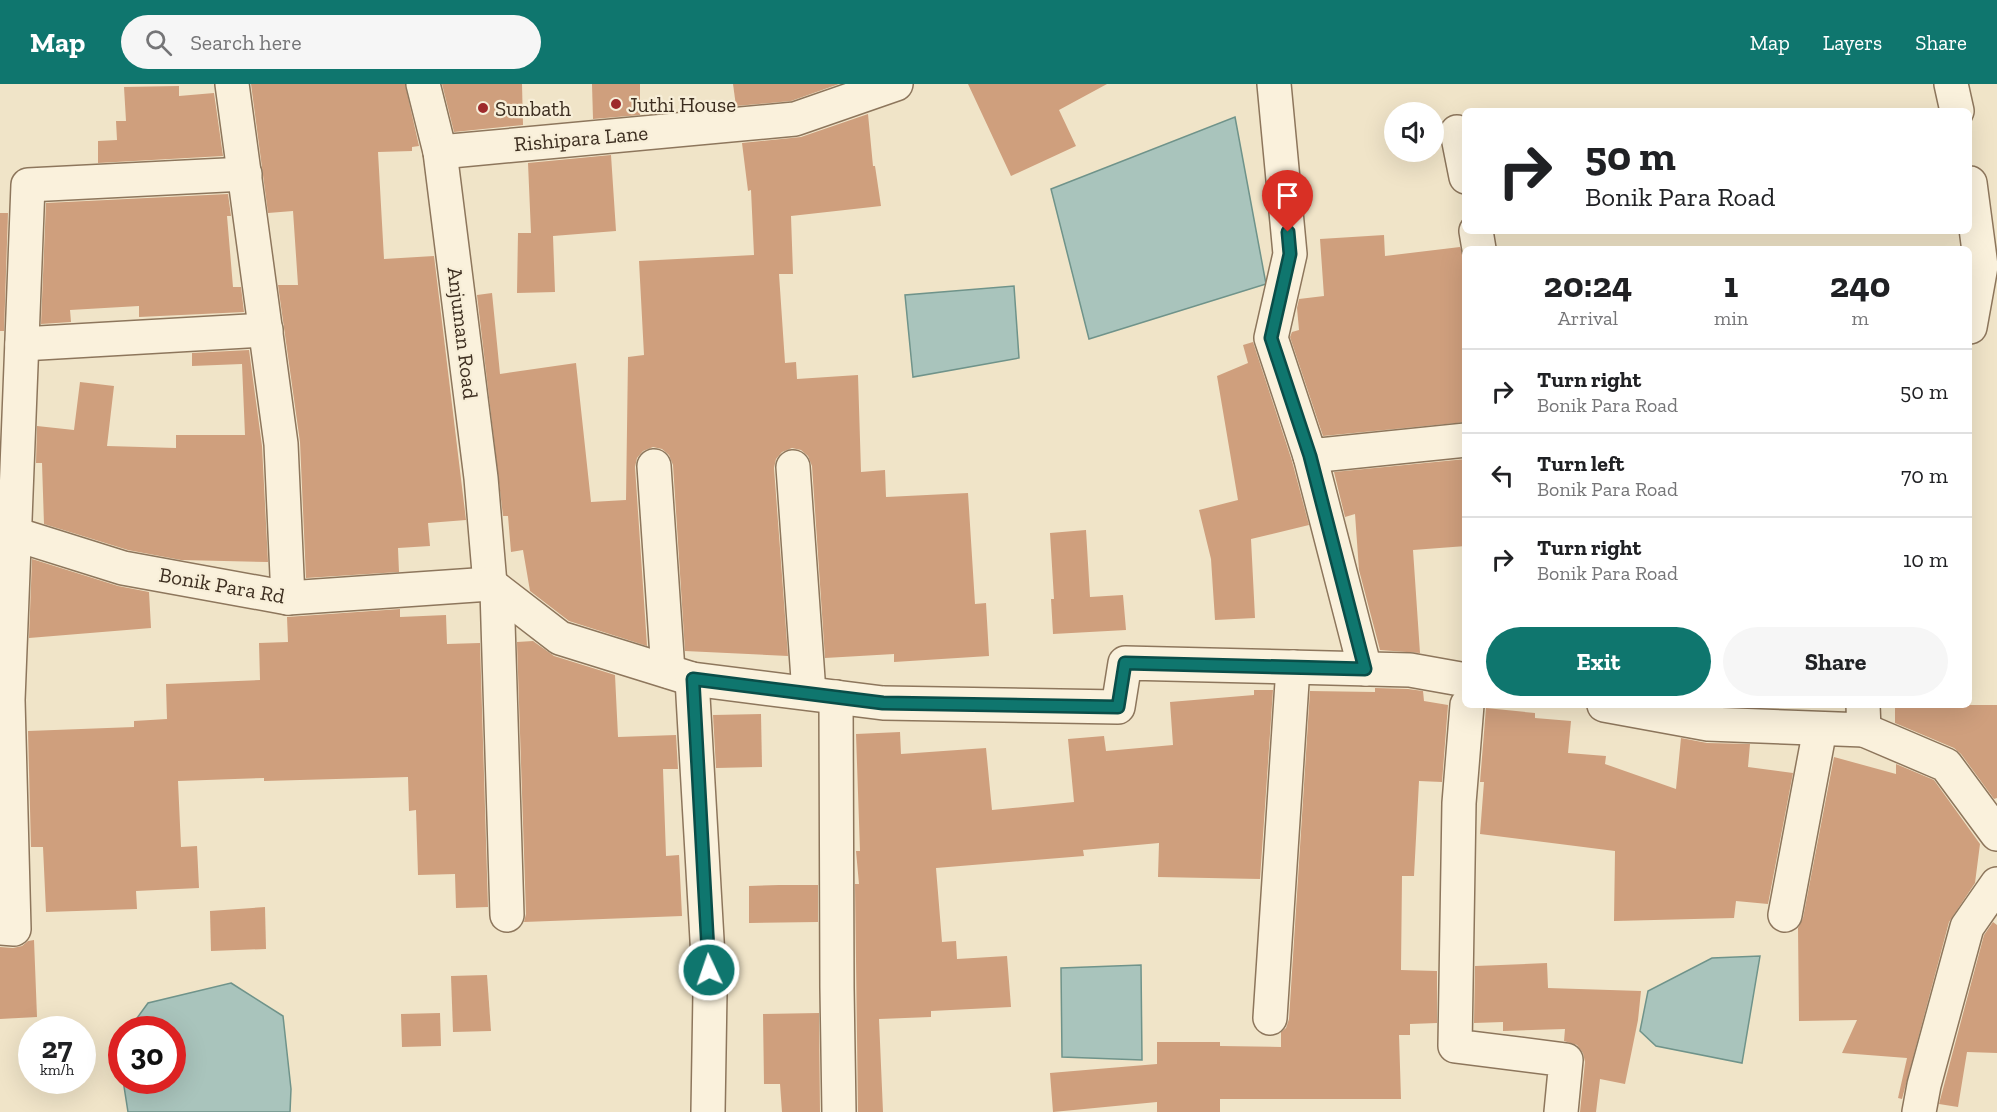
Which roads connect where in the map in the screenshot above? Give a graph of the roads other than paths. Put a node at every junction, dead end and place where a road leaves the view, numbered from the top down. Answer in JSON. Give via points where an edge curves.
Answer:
{"nodes":[{"id":1,"x":232,"y":84,"type":"edge"},
{"id":2,"x":423,"y":84,"type":"edge"},
{"id":3,"x":896,"y":84,"type":"edge"},
{"id":4,"x":1274,"y":84,"type":"edge"},
{"id":5,"x":1951,"y":84,"type":"edge"},
{"id":6,"x":1956,"y":108,"type":"edge"},
{"id":7,"x":1457,"y":132,"type":"dead end"},
{"id":8,"x":440,"y":152,"type":"junction"},
{"id":9,"x":1462,"y":157,"type":"edge"},
{"id":10,"x":244,"y":174,"type":"junction"},
{"id":11,"x":1972,"y":192,"type":"edge"},
{"id":12,"x":1989,"y":264,"type":"edge"},
{"id":13,"x":1972,"y":320,"type":"edge"},
{"id":14,"x":266,"y":330,"type":"junction"},
{"id":15,"x":22,"y":344,"type":"junction"},
{"id":16,"x":1462,"y":440,"type":"edge"},
{"id":17,"x":1310,"y":456,"type":"junction"},
{"id":18,"x":654,"y":466,"type":"dead end"},
{"id":19,"x":793,"y":467,"type":"dead end"},
{"id":20,"x":7,"y":528,"type":"edge"},
{"id":21,"x":494,"y":587,"type":"junction"},
{"id":22,"x":288,"y":598,"type":"junction"},
{"id":23,"x":1293,"y":668,"type":"junction"},
{"id":24,"x":1365,"y":669,"type":"junction"},
{"id":25,"x":680,"y":675,"type":"junction"},
{"id":26,"x":1462,"y":679,"type":"edge"},
{"id":27,"x":823,"y":695,"type":"junction"},
{"id":28,"x":1467,"y":708,"type":"edge"},
{"id":29,"x":1620,"y":708,"type":"edge"},
{"id":30,"x":1863,"y":717,"type":"edge"},
{"id":31,"x":1820,"y":729,"type":"junction"},
{"id":32,"x":1997,"y":834,"type":"edge"},
{"id":33,"x":1997,"y":884,"type":"edge"},
{"id":34,"x":507,"y":915,"type":"dead end"},
{"id":35,"x":1785,"y":915,"type":"dead end"},
{"id":36,"x":0,"y":928,"type":"edge"},
{"id":37,"x":1270,"y":1018,"type":"dead end"},
{"id":38,"x":708,"y":1112,"type":"edge"},
{"id":39,"x":839,"y":1112,"type":"edge"},
{"id":40,"x":1562,"y":1112,"type":"edge"},
{"id":41,"x":1919,"y":1112,"type":"edge"}],
"edges":[{"from":1,"to":10,"type":"street"},
{"from":2,"to":8,"type":"street","name":"Anjuman Road"},
{"from":3,"to":8,"type":"street","name":"Rishipara Lane","via":[[795,119]]},
{"from":4,"to":17,"type":"street","via":[[1290,254],[1271,338]]},
{"from":5,"to":6,"type":"street"},
{"from":7,"to":9,"type":"street"},
{"from":8,"to":21,"type":"street","name":"Anjuman Road"},
{"from":10,"to":14,"type":"street"},
{"from":10,"to":15,"type":"street","via":[[28,185]]},
{"from":11,"to":12,"type":"street"},
{"from":12,"to":13,"type":"street"},
{"from":14,"to":15,"type":"street"},
{"from":14,"to":22,"type":"street","via":[[281,444]]},
{"from":15,"to":20,"type":"street"},
{"from":16,"to":17,"type":"street"},
{"from":17,"to":24,"type":"street"},
{"from":18,"to":25,"type":"street"},
{"from":19,"to":27,"type":"street"},
{"from":20,"to":22,"type":"street","name":"Bonik Para Rd","via":[[123,568]]},
{"from":20,"to":36,"type":"street","via":[[14,928]]},
{"from":21,"to":22,"type":"street","name":"Bonik Para Rd"},
{"from":21,"to":25,"type":"street","via":[[560,638]]},
{"from":21,"to":34,"type":"street","name":"Anjuman Road"},
{"from":23,"to":24,"type":"street"},
{"from":23,"to":27,"type":"street","via":[[1125,663],[1118,707],[883,703]]},
{"from":23,"to":37,"type":"street"},
{"from":24,"to":26,"type":"street","via":[[1410,670]]},
{"from":25,"to":27,"type":"street"},
{"from":25,"to":38,"type":"street","via":[[710,992]]},
{"from":27,"to":39,"type":"street"},
{"from":28,"to":40,"type":"street","via":[[1459,803],[1455,1046],[1566,1060]]},
{"from":29,"to":31,"type":"street","via":[[1708,724]]},
{"from":30,"to":31,"type":"street"},
{"from":30,"to":32,"type":"street","via":[[1946,765]]},
{"from":31,"to":35,"type":"street"},
{"from":33,"to":41,"type":"street","via":[[1967,927]]}]}
